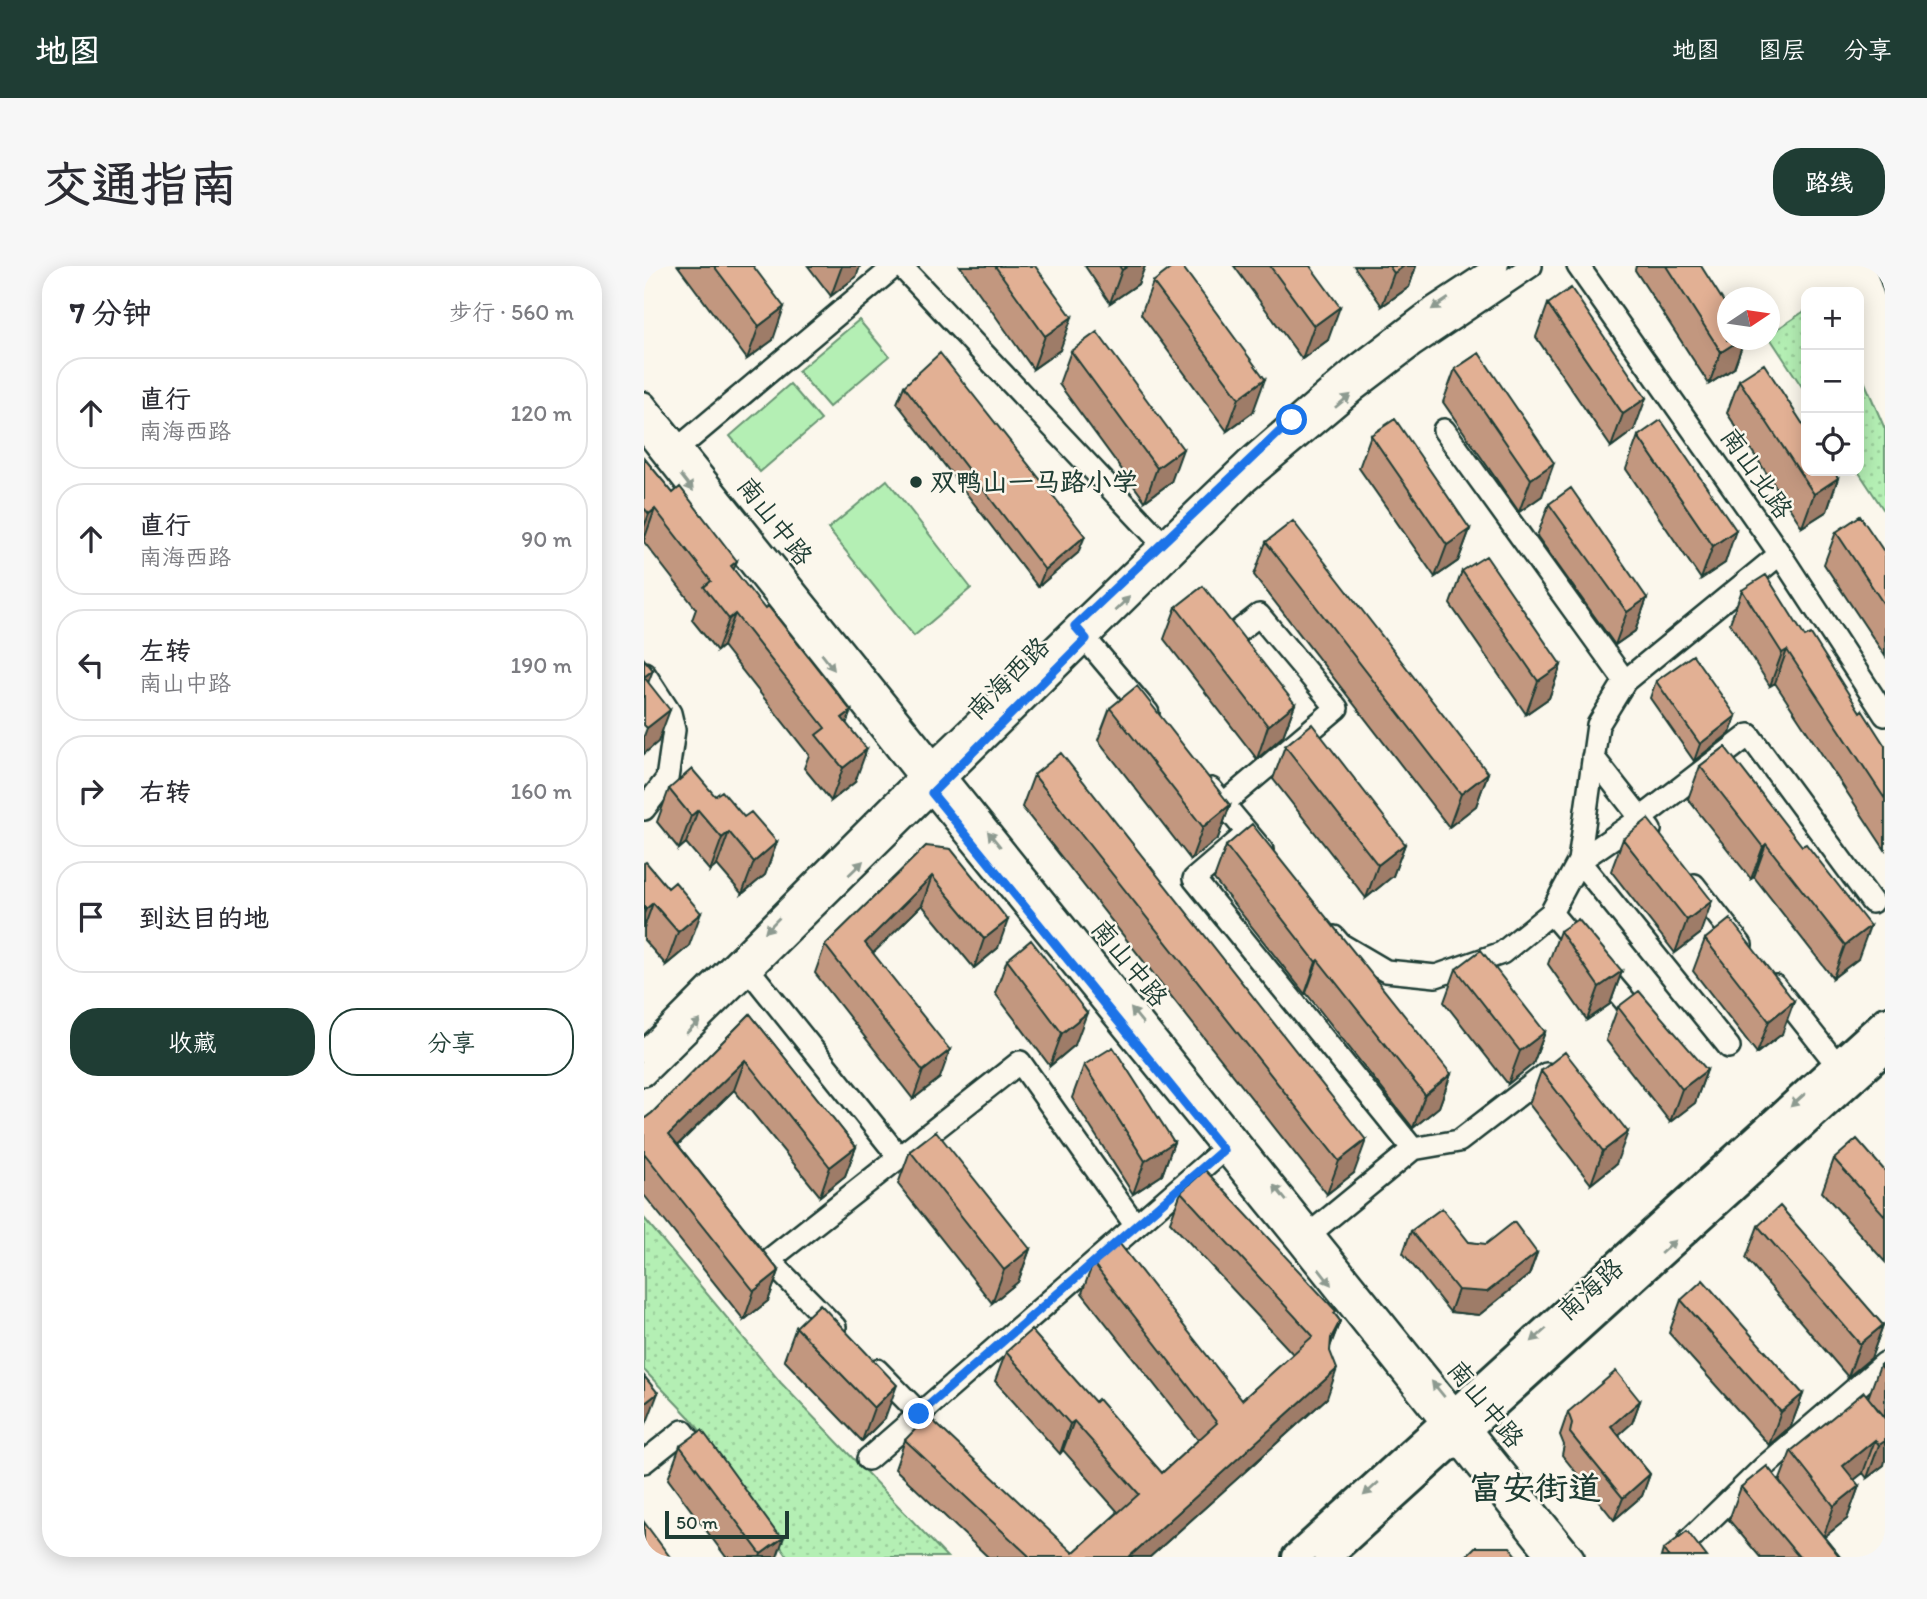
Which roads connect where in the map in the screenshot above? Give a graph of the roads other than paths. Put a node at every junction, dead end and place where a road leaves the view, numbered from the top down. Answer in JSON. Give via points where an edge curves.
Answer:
{"nodes":[{"id":1,"x":895,"y":266,"type":"edge"},
{"id":2,"x":901,"y":266,"type":"edge"},
{"id":3,"x":1497,"y":266,"type":"edge"},
{"id":4,"x":1531,"y":266,"type":"edge"},
{"id":5,"x":1578,"y":266,"type":"edge"},
{"id":6,"x":644,"y":403,"type":"edge"},
{"id":7,"x":644,"y":430,"type":"edge"},
{"id":8,"x":1444,"y":430,"type":"dead end"},
{"id":9,"x":673,"y":452,"type":"junction"},
{"id":10,"x":1161,"y":542,"type":"junction"},
{"id":11,"x":1780,"y":554,"type":"junction"},
{"id":12,"x":1080,"y":633,"type":"junction"},
{"id":13,"x":1236,"y":633,"type":"edge"},
{"id":14,"x":644,"y":673,"type":"edge"},
{"id":15,"x":1625,"y":681,"type":"junction"},
{"id":16,"x":1885,"y":715,"type":"edge"},
{"id":17,"x":1163,"y":732,"type":"edge"},
{"id":18,"x":1593,"y":757,"type":"junction"},
{"id":19,"x":1197,"y":773,"type":"edge"},
{"id":20,"x":932,"y":779,"type":"junction"},
{"id":21,"x":1223,"y":804,"type":"junction"},
{"id":22,"x":644,"y":810,"type":"edge"},
{"id":23,"x":1640,"y":818,"type":"junction"},
{"id":24,"x":1248,"y":833,"type":"junction"},
{"id":25,"x":1666,"y":850,"type":"edge"},
{"id":26,"x":1579,"y":861,"type":"junction"},
{"id":27,"x":1273,"y":863,"type":"edge"},
{"id":28,"x":1683,"y":872,"type":"edge"},
{"id":29,"x":1872,"y":902,"type":"dead end"},
{"id":30,"x":1551,"y":913,"type":"junction"},
{"id":31,"x":1323,"y":923,"type":"edge"},
{"id":32,"x":750,"y":971,"type":"junction"},
{"id":33,"x":1885,"y":1021,"type":"edge"},
{"id":34,"x":1657,"y":1039,"type":"edge"},
{"id":35,"x":1729,"y":1047,"type":"dead end"},
{"id":36,"x":1885,"y":1050,"type":"edge"},
{"id":37,"x":644,"y":1052,"type":"edge"},
{"id":38,"x":1843,"y":1072,"type":"junction"},
{"id":39,"x":644,"y":1074,"type":"edge"},
{"id":40,"x":1546,"y":1074,"type":"edge"},
{"id":41,"x":1413,"y":1149,"type":"junction"},
{"id":42,"x":1223,"y":1150,"type":"junction"},
{"id":43,"x":899,"y":1157,"type":"junction"},
{"id":44,"x":1136,"y":1226,"type":"junction"},
{"id":45,"x":1306,"y":1238,"type":"junction"},
{"id":46,"x":1885,"y":1363,"type":"edge"},
{"id":47,"x":919,"y":1414,"type":"junction"},
{"id":48,"x":1455,"y":1426,"type":"junction"},
{"id":49,"x":868,"y":1459,"type":"dead end"},
{"id":50,"x":644,"y":1462,"type":"edge"},
{"id":51,"x":722,"y":1483,"type":"edge"},
{"id":52,"x":1689,"y":1540,"type":"edge"},
{"id":53,"x":1296,"y":1557,"type":"edge"},
{"id":54,"x":1328,"y":1557,"type":"edge"},
{"id":55,"x":1549,"y":1557,"type":"edge"},
{"id":56,"x":1573,"y":1557,"type":"edge"}],
"edges":[{"from":1,"to":9,"type":"street"},
{"from":2,"to":10,"type":"street"},
{"from":3,"to":10,"type":"street","name":"南海西路","one_way":true,"via":[[1353,369]]},
{"from":12,"to":4,"type":"street","name":"南海西路","one_way":true,"via":[[1355,390]]},
{"from":5,"to":11,"type":"street","name":"南山北路"},
{"from":6,"to":9,"type":"street","name":"南山中路"},
{"from":7,"to":9,"type":"street","name":"南山中路"},
{"from":8,"to":15,"type":"street"},
{"from":9,"to":20,"type":"street","name":"南山中路"},
{"from":10,"to":12,"type":"street","name":"南海西路"},
{"from":11,"to":15,"type":"street"},
{"from":11,"to":16,"type":"street","name":"南山北路"},
{"from":12,"to":17,"type":"street"},
{"from":12,"to":20,"type":"street","name":"南海西路"},
{"from":13,"to":21,"type":"street","via":[[1259,615],[1337,708]]},
{"from":14,"to":22,"type":"street","via":[[670,713],[674,730],[667,779]]},
{"from":15,"to":18,"type":"street","via":[[1598,725]]},
{"from":18,"to":23,"type":"street"},
{"from":18,"to":26,"type":"street"},
{"from":19,"to":21,"type":"street"},
{"from":32,"to":20,"type":"street","name":"南海西路","one_way":true},
{"from":20,"to":37,"type":"street","name":"南海西路","one_way":true},
{"from":20,"to":42,"type":"street","name":"南山中路"},
{"from":45,"to":20,"type":"street","name":"南山中路","one_way":true},
{"from":21,"to":24,"type":"street"},
{"from":23,"to":25,"type":"street"},
{"from":23,"to":26,"type":"street"},
{"from":23,"to":29,"type":"street","via":[[1749,735]]},
{"from":24,"to":27,"type":"street"},
{"from":24,"to":41,"type":"street","via":[[1194,879]]},
{"from":26,"to":30,"type":"street"},
{"from":26,"to":35,"type":"street"},
{"from":28,"to":38,"type":"street"},
{"from":30,"to":31,"type":"street","via":[[1502,953],[1436,976],[1386,971],[1340,944]]},
{"from":30,"to":34,"type":"street"},
{"from":39,"to":32,"type":"street","name":"南海西路","one_way":true},
{"from":32,"to":43,"type":"street"},
{"from":33,"to":38,"type":"main road","name":"南海路"},
{"from":36,"to":38,"type":"main road","name":"南海路"},
{"from":38,"to":48,"type":"main road","name":"南海路"},
{"from":40,"to":41,"type":"street","via":[[1459,1141]]},
{"from":41,"to":45,"type":"street"},
{"from":42,"to":44,"type":"street"},
{"from":42,"to":45,"type":"street","name":"南山中路"},
{"from":43,"to":44,"type":"street","via":[[1020,1062]]},
{"from":43,"to":47,"type":"street","via":[[769,1260]]},
{"from":44,"to":47,"type":"street"},
{"from":45,"to":48,"type":"street","name":"南山中路"},
{"from":46,"to":52,"type":"street","via":[[1764,1467]]},
{"from":47,"to":49,"type":"street"},
{"from":48,"to":53,"type":"main road","name":"南海路","one_way":true},
{"from":48,"to":54,"type":"main road","name":"南海路"},
{"from":48,"to":55,"type":"street","name":"南山中路"},
{"from":48,"to":56,"type":"street","name":"南山中路"},
{"from":50,"to":51,"type":"street","via":[[683,1431]]}]}
